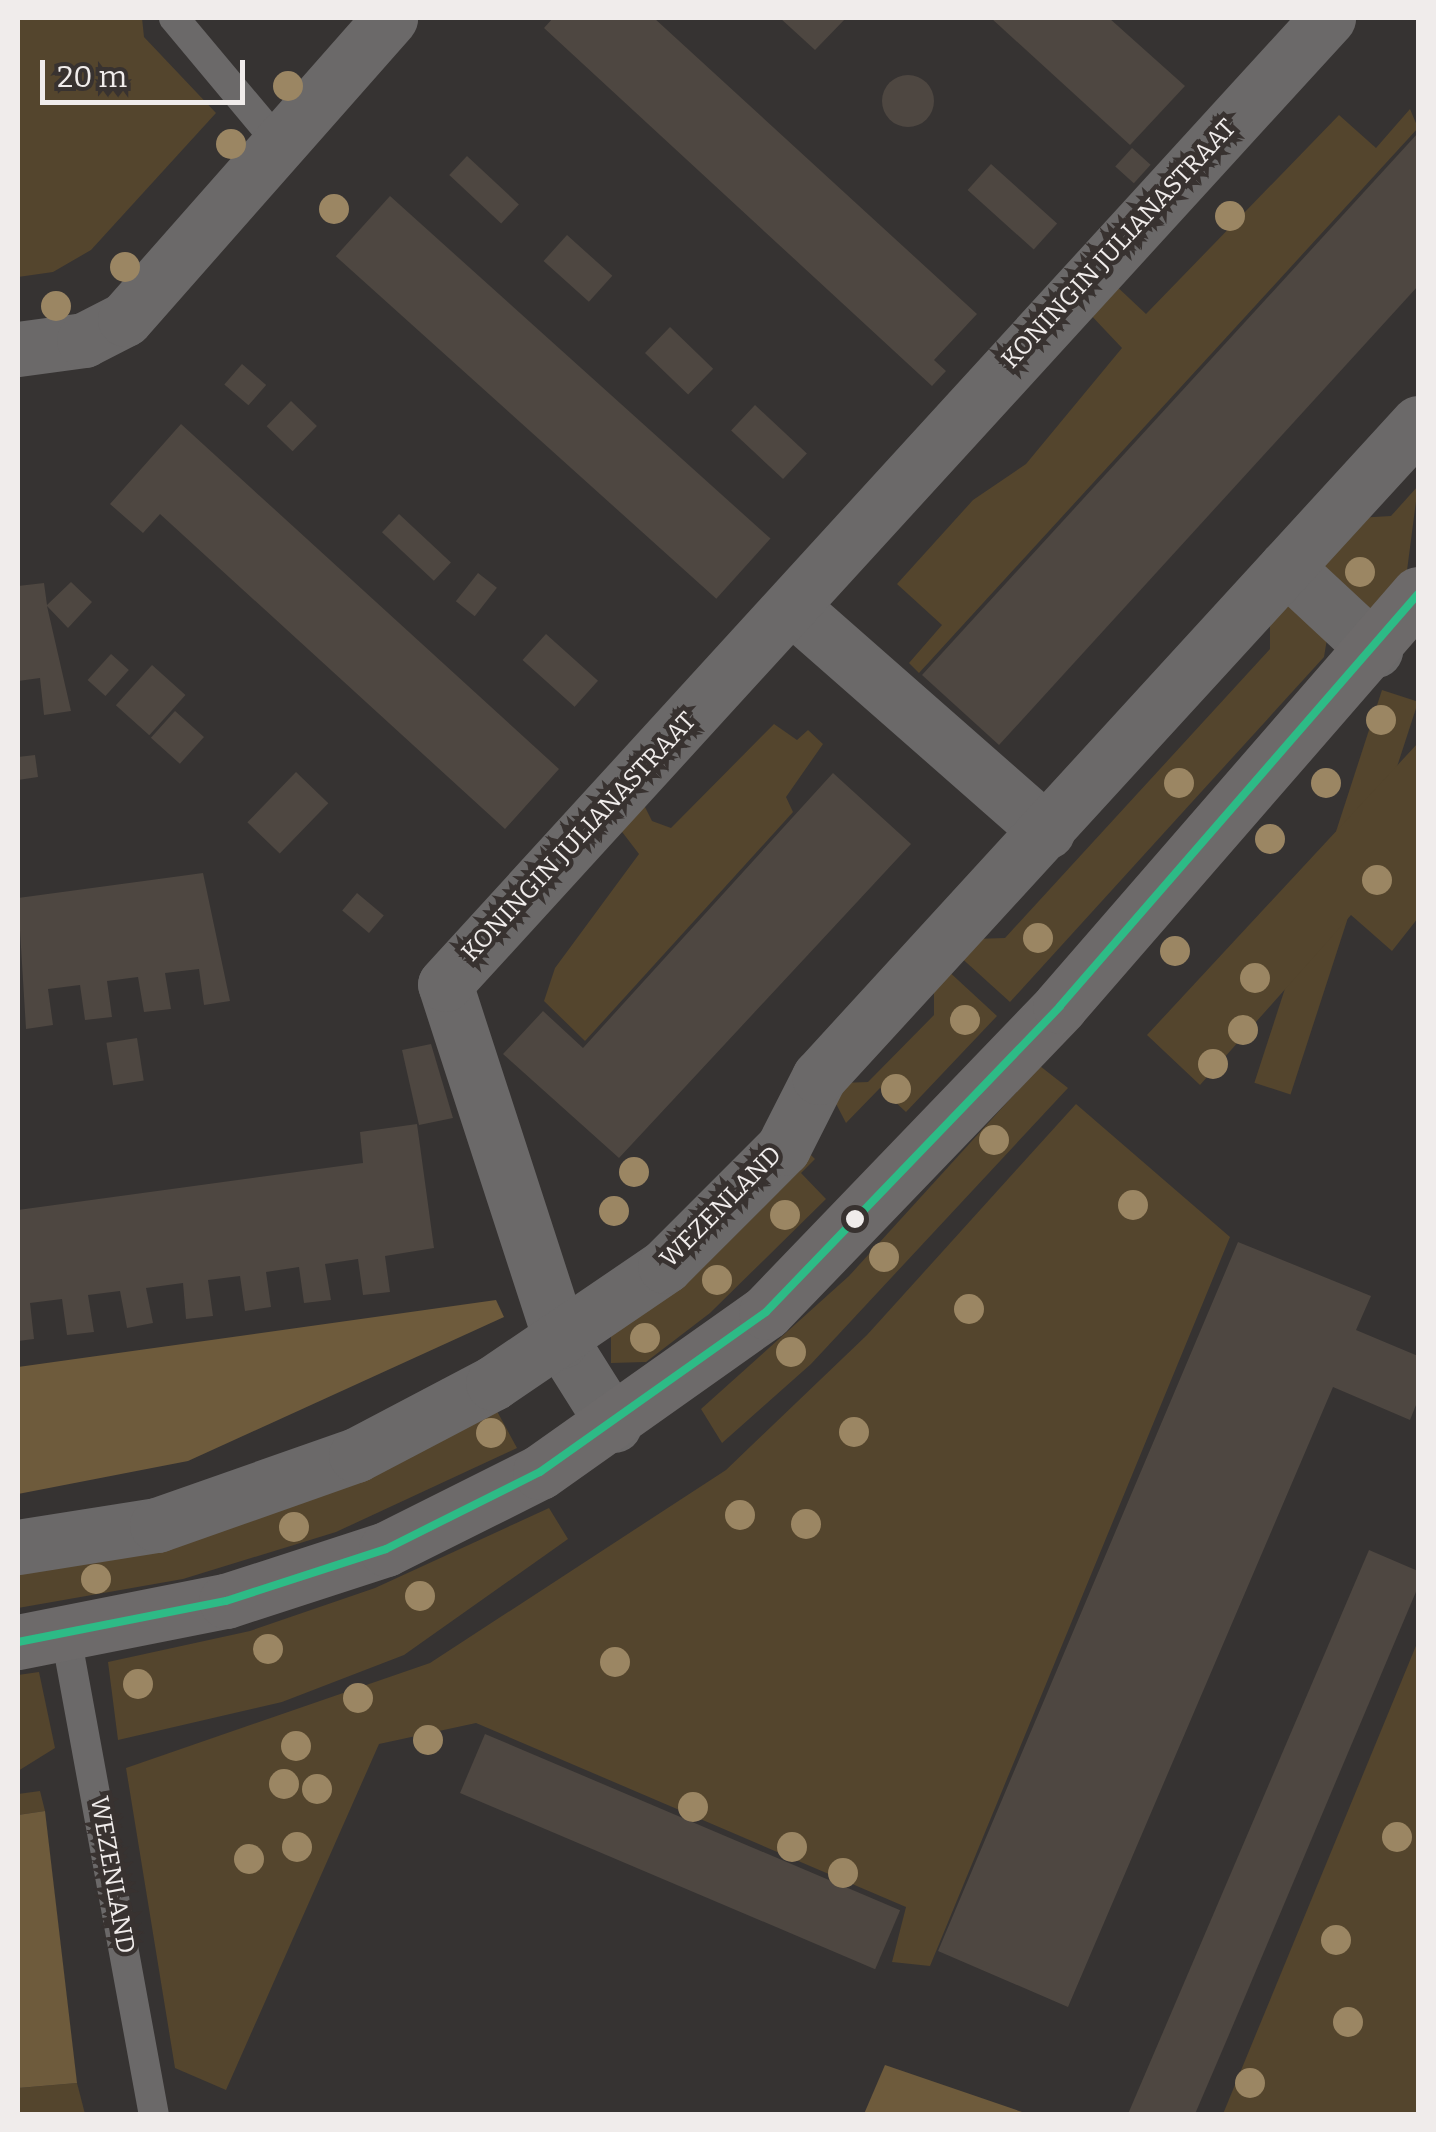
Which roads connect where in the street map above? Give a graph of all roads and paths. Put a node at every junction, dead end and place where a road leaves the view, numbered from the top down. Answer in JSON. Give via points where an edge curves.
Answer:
{"nodes":[{"id":1,"x":174,"y":18,"type":"edge"},
{"id":2,"x":390,"y":18,"type":"edge"},
{"id":3,"x":1328,"y":18,"type":"edge"},
{"id":4,"x":276,"y":140,"type":"junction"},
{"id":5,"x":18,"y":349,"type":"edge"},
{"id":6,"x":1418,"y":423,"type":"edge"},
{"id":7,"x":1286,"y":567,"type":"junction"},
{"id":8,"x":1418,"y":594,"type":"edge"},
{"id":9,"x":794,"y":609,"type":"junction"},
{"id":10,"x":1374,"y":650,"type":"junction"},
{"id":11,"x":1048,"y":831,"type":"junction"},
{"id":12,"x":560,"y":1342,"type":"junction"},
{"id":13,"x":614,"y":1425,"type":"junction"},
{"id":14,"x":18,"y":1547,"type":"edge"},
{"id":15,"x":42,"y":1639,"type":"edge"},
{"id":16,"x":154,"y":2114,"type":"edge"}],
"edges":[{"from":1,"to":4,"type":"lane"},
{"from":2,"to":4,"type":"street"},
{"from":3,"to":9,"type":"street","name":"KONINGIN JULIANASTRAAT"},
{"from":4,"to":5,"type":"street","via":[[126,319],[84,340]]},
{"from":6,"to":7,"type":"street","name":"WEZENLAND"},
{"from":7,"to":10,"type":"street"},
{"from":7,"to":11,"type":"street","name":"WEZENLAND"},
{"from":8,"to":10,"type":"street","name":"WEZENLAND"},
{"from":9,"to":11,"type":"street"},
{"from":9,"to":12,"type":"street","name":"KONINGIN JULIANASTRAAT","via":[[444,984]]},
{"from":10,"to":13,"type":"street","name":"WEZENLAND","via":[[1060,1006],[766,1312]]},
{"from":11,"to":12,"type":"street","name":"WEZENLAND","via":[[819,1076],[784,1148],[665,1266]]},
{"from":12,"to":13,"type":"street","name":"KONINGIN JULIANASTRAAT"},
{"from":12,"to":14,"type":"street","name":"WEZENLAND","via":[[356,1455],[258,1494],[157,1525]]},
{"from":13,"to":15,"type":"street","name":"WEZENLAND","via":[[513,1488],[386,1549],[226,1601]]},
{"from":15,"to":16,"type":"lane","name":"WEZENLAND"}]}
